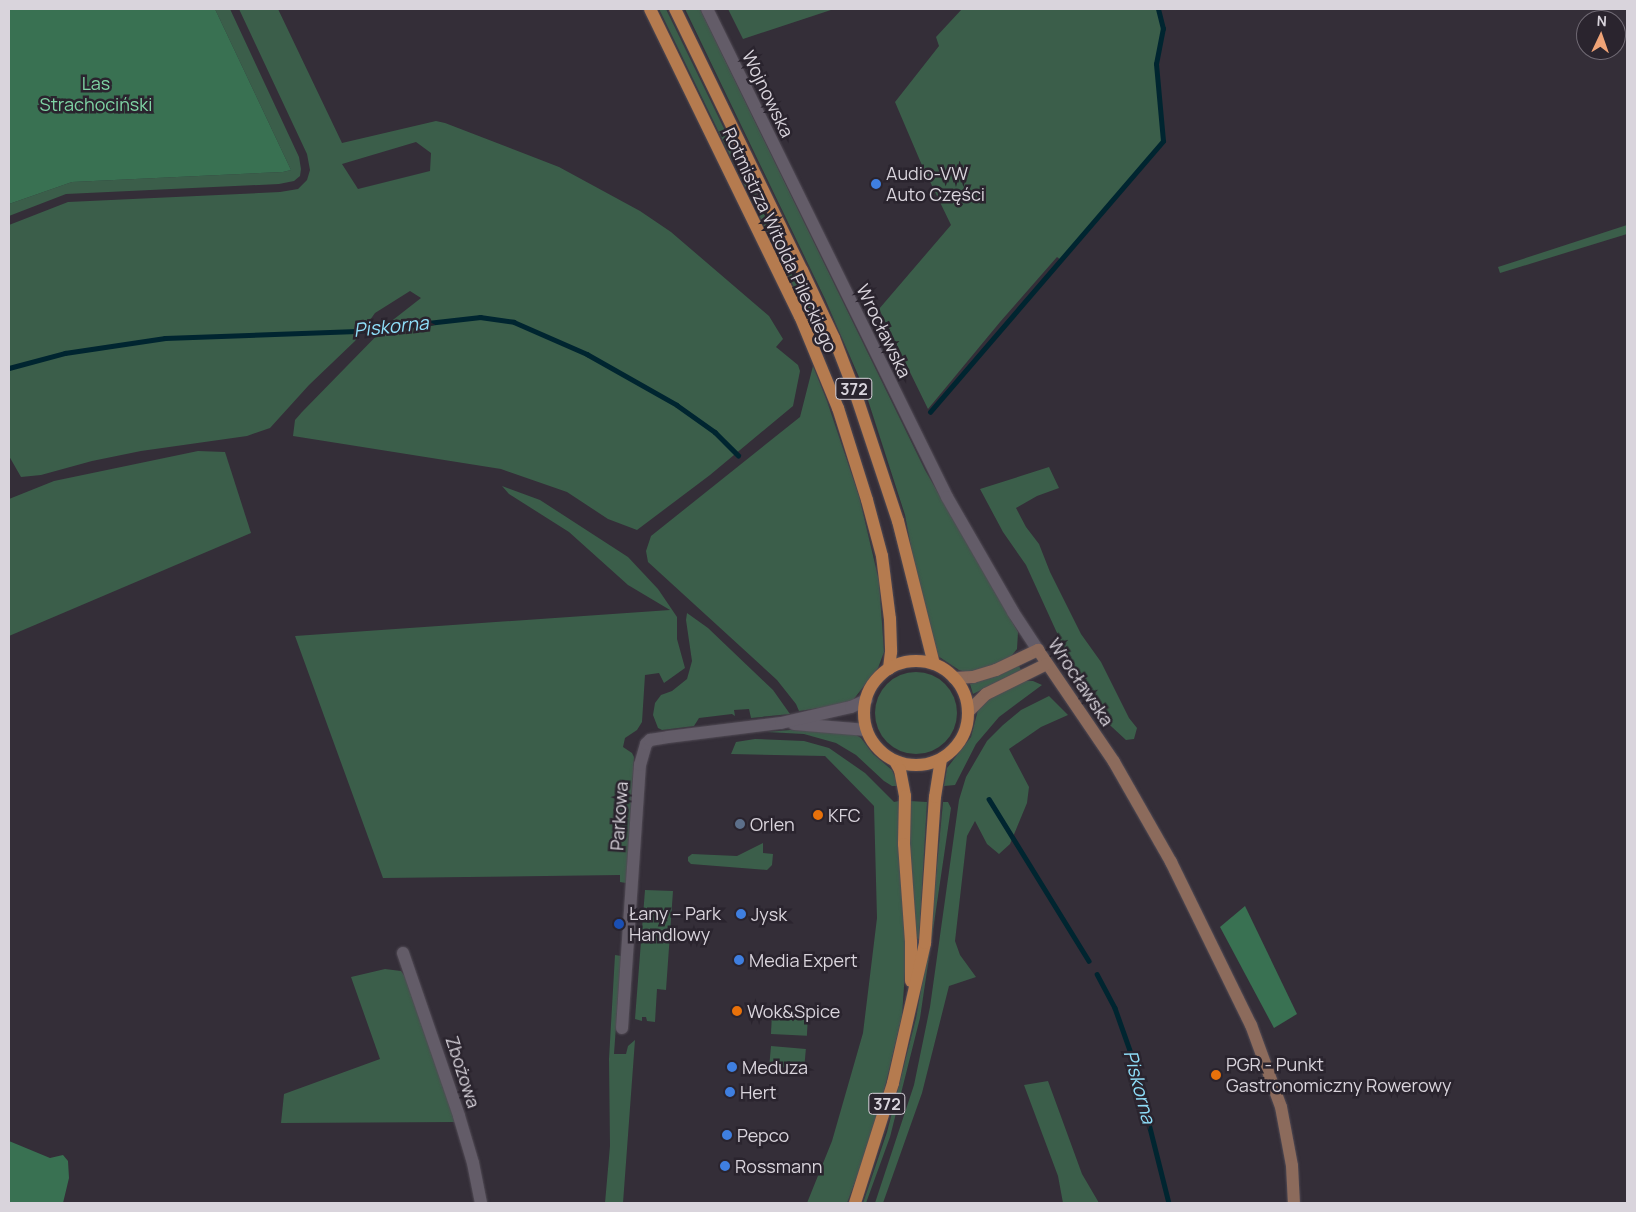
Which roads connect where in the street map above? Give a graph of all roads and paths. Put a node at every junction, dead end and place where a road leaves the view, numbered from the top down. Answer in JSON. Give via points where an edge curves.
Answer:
{"nodes":[{"id":1,"x":650,"y":9,"type":"edge"},
{"id":2,"x":675,"y":9,"type":"edge"},
{"id":3,"x":707,"y":9,"type":"edge"},
{"id":4,"x":798,"y":194,"type":"joint"},
{"id":5,"x":1038,"y":650,"type":"junction"},
{"id":6,"x":934,"y":664,"type":"junction"},
{"id":7,"x":1047,"y":664,"type":"junction"},
{"id":8,"x":888,"y":669,"type":"junction"},
{"id":9,"x":954,"y":678,"type":"junction"},
{"id":10,"x":867,"y":700,"type":"junction"},
{"id":11,"x":968,"y":712,"type":"junction"},
{"id":12,"x":781,"y":723,"type":"junction"},
{"id":13,"x":867,"y":730,"type":"junction"},
{"id":14,"x":940,"y":759,"type":"junction"},
{"id":15,"x":895,"y":761,"type":"junction"},
{"id":16,"x":403,"y":953,"type":"dead end"},
{"id":17,"x":911,"y":1003,"type":"junction"},
{"id":18,"x":622,"y":1028,"type":"dead end"},
{"id":19,"x":481,"y":1203,"type":"edge"},
{"id":20,"x":855,"y":1203,"type":"edge"},
{"id":21,"x":1294,"y":1203,"type":"edge"}],
"edges":[{"from":1,"to":8,"type":"main road","name":"Rotmistrza Witolda Pileckiego","number":"372","via":[[792,300],[838,408],[882,556],[890,619]]},
{"from":2,"to":6,"type":"main road","name":"Rotmistrza Witolda Pileckiego","number":"372","via":[[834,338],[898,521]]},
{"from":3,"to":4,"type":"street","name":"Wojnowska"},
{"from":4,"to":5,"type":"street","name":"Wrocławska","via":[[947,497]]},
{"from":5,"to":7,"type":"main road","name":"Wrocławska"},
{"from":5,"to":9,"type":"main road","via":[[996,670],[973,677]]},
{"from":6,"to":8,"type":"main road","via":[[910,661]]},
{"from":6,"to":9,"type":"main road"},
{"from":7,"to":11,"type":"main road","via":[[986,694]]},
{"from":7,"to":21,"type":"main road","name":"Wrocławska","via":[[1114,762],[1150,824],[1251,1025],[1281,1107],[1292,1166]]},
{"from":8,"to":10,"type":"main road","via":[[876,681]]},
{"from":9,"to":11,"type":"main road","via":[[964,694]]},
{"from":10,"to":12,"type":"street","via":[[851,707]]},
{"from":10,"to":13,"type":"main road"},
{"from":11,"to":14,"type":"main road","via":[[961,740]]},
{"from":12,"to":13,"type":"street"},
{"from":12,"to":18,"type":"street","name":"Parkowa","via":[[668,737],[650,740],[646,744],[640,766]]},
{"from":13,"to":15,"type":"main road","via":[[877,747]]},
{"from":14,"to":15,"type":"main road","via":[[917,765]]},
{"from":14,"to":17,"type":"main road","number":"372","via":[[925,943]]},
{"from":15,"to":17,"type":"main road","number":"372","via":[[905,796]]},
{"from":16,"to":19,"type":"street","name":"Zbożowa","via":[[459,1116]]},
{"from":17,"to":20,"type":"main road","number":"372","via":[[893,1083]]}]}
